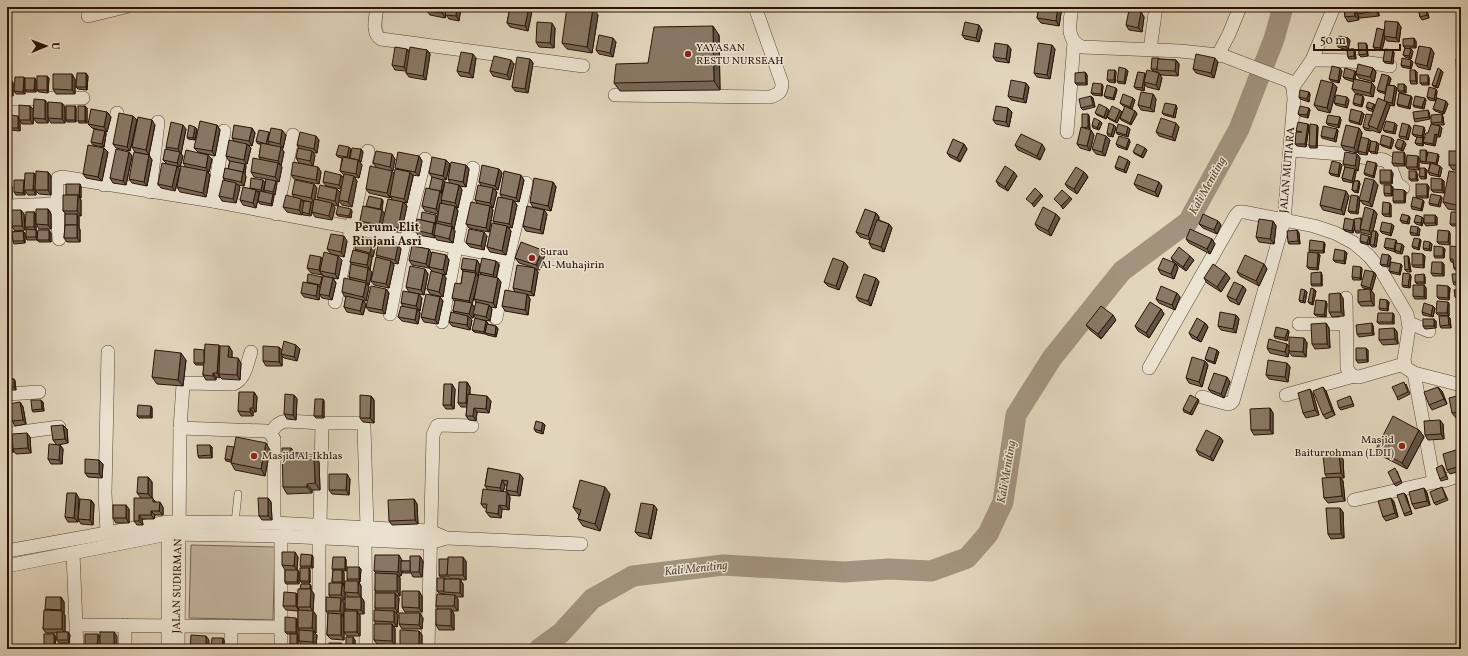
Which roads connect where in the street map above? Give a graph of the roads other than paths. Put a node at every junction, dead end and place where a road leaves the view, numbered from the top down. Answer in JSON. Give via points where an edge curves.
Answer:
{"nodes":[{"id":1,"x":125,"y":7,"type":"edge"},
{"id":2,"x":377,"y":7,"type":"edge"},
{"id":3,"x":756,"y":7,"type":"edge"},
{"id":4,"x":1072,"y":7,"type":"edge"},
{"id":5,"x":1156,"y":7,"type":"edge"},
{"id":6,"x":1240,"y":7,"type":"edge"},
{"id":7,"x":1334,"y":7,"type":"edge"},
{"id":8,"x":88,"y":16,"type":"dead end"},
{"id":9,"x":1074,"y":42,"type":"junction"},
{"id":10,"x":1150,"y":49,"type":"junction"},
{"id":11,"x":1221,"y":56,"type":"junction"},
{"id":12,"x":1312,"y":60,"type":"junction"},
{"id":13,"x":583,"y":66,"type":"dead end"},
{"id":14,"x":1390,"y":66,"type":"edge"},
{"id":15,"x":1290,"y":83,"type":"junction"},
{"id":16,"x":615,"y":95,"type":"edge"},
{"id":17,"x":83,"y":98,"type":"dead end"},
{"id":18,"x":7,"y":99,"type":"edge"},
{"id":19,"x":117,"y":113,"type":"edge"},
{"id":20,"x":158,"y":122,"type":"dead end"},
{"id":21,"x":224,"y":131,"type":"dead end"},
{"id":22,"x":1067,"y":132,"type":"dead end"},
{"id":23,"x":293,"y":135,"type":"dead end"},
{"id":24,"x":1290,"y":150,"type":"junction"},
{"id":25,"x":368,"y":151,"type":"dead end"},
{"id":26,"x":425,"y":159,"type":"dead end"},
{"id":27,"x":473,"y":168,"type":"dead end"},
{"id":28,"x":526,"y":183,"type":"dead end"},
{"id":29,"x":104,"y":184,"type":"junction"},
{"id":30,"x":1403,"y":188,"type":"edge"},
{"id":31,"x":150,"y":192,"type":"junction"},
{"id":32,"x":212,"y":201,"type":"junction"},
{"id":33,"x":57,"y":204,"type":"junction"},
{"id":34,"x":7,"y":206,"type":"edge"},
{"id":35,"x":276,"y":214,"type":"junction"},
{"id":36,"x":1284,"y":221,"type":"junction"},
{"id":37,"x":352,"y":228,"type":"junction"},
{"id":38,"x":406,"y":237,"type":"junction"},
{"id":39,"x":59,"y":239,"type":"dead end"},
{"id":40,"x":456,"y":247,"type":"junction"},
{"id":41,"x":508,"y":257,"type":"junction"},
{"id":42,"x":1346,"y":298,"type":"dead end"},
{"id":43,"x":335,"y":302,"type":"dead end"},
{"id":44,"x":390,"y":314,"type":"dead end"},
{"id":45,"x":496,"y":318,"type":"dead end"},
{"id":46,"x":442,"y":322,"type":"dead end"},
{"id":47,"x":1409,"y":323,"type":"junction"},
{"id":48,"x":1299,"y":324,"type":"dead end"},
{"id":49,"x":1346,"y":324,"type":"junction"},
{"id":50,"x":1429,"y":331,"type":"dead end"},
{"id":51,"x":108,"y":352,"type":"dead end"},
{"id":52,"x":251,"y":352,"type":"dead end"},
{"id":53,"x":1149,"y":368,"type":"dead end"},
{"id":54,"x":1409,"y":368,"type":"junction"},
{"id":55,"x":1354,"y":376,"type":"junction"},
{"id":56,"x":1461,"y":385,"type":"edge"},
{"id":57,"x":39,"y":392,"type":"dead end"},
{"id":58,"x":7,"y":394,"type":"edge"},
{"id":59,"x":1286,"y":396,"type":"dead end"},
{"id":60,"x":1202,"y":397,"type":"dead end"},
{"id":61,"x":322,"y":423,"type":"junction"},
{"id":62,"x":472,"y":426,"type":"dead end"},
{"id":63,"x":60,"y":427,"type":"edge"},
{"id":64,"x":180,"y":428,"type":"junction"},
{"id":65,"x":270,"y":433,"type":"junction"},
{"id":66,"x":7,"y":434,"type":"edge"},
{"id":67,"x":1461,"y":475,"type":"edge"},
{"id":68,"x":1434,"y":482,"type":"junction"},
{"id":69,"x":238,"y":494,"type":"dead end"},
{"id":70,"x":1354,"y":500,"type":"dead end"},
{"id":71,"x":235,"y":523,"type":"junction"},
{"id":72,"x":274,"y":523,"type":"junction"},
{"id":73,"x":320,"y":525,"type":"junction"},
{"id":74,"x":173,"y":528,"type":"junction"},
{"id":75,"x":107,"y":533,"type":"junction"},
{"id":76,"x":366,"y":534,"type":"junction"},
{"id":77,"x":281,"y":536,"type":"junction"},
{"id":78,"x":430,"y":537,"type":"junction"},
{"id":79,"x":319,"y":538,"type":"junction"},
{"id":80,"x":581,"y":544,"type":"dead end"},
{"id":81,"x":7,"y":551,"type":"edge"},
{"id":82,"x":73,"y":553,"type":"junction"},
{"id":83,"x":7,"y":566,"type":"edge"},
{"id":84,"x":77,"y":624,"type":"junction"},
{"id":85,"x":125,"y":625,"type":"junction"},
{"id":86,"x":173,"y":626,"type":"junction"},
{"id":87,"x":231,"y":626,"type":"junction"},
{"id":88,"x":281,"y":627,"type":"junction"},
{"id":89,"x":77,"y":649,"type":"edge"},
{"id":90,"x":125,"y":649,"type":"edge"},
{"id":91,"x":168,"y":649,"type":"edge"},
{"id":92,"x":178,"y":649,"type":"edge"},
{"id":93,"x":231,"y":649,"type":"edge"},
{"id":94,"x":281,"y":649,"type":"edge"},
{"id":95,"x":319,"y":649,"type":"edge"},
{"id":96,"x":366,"y":649,"type":"edge"},
{"id":97,"x":428,"y":649,"type":"edge"}],
"edges":[{"from":1,"to":8,"type":"street"},
{"from":2,"to":13,"type":"street","via":[[375,31],[381,39]]},
{"from":3,"to":16,"type":"street","via":[[782,83],[779,94],[770,97]]},
{"from":4,"to":9,"type":"street","via":[[1069,32]]},
{"from":5,"to":10,"type":"street"},
{"from":6,"to":11,"type":"street"},
{"from":7,"to":12,"type":"street"},
{"from":9,"to":10,"type":"street","via":[[1085,48]]},
{"from":9,"to":22,"type":"street"},
{"from":10,"to":11,"type":"street"},
{"from":11,"to":15,"type":"street"},
{"from":12,"to":14,"type":"street","via":[[1368,62]]},
{"from":12,"to":15,"type":"street"},
{"from":15,"to":24,"type":"street","name":"JALAN MUTIARA","via":[[1294,99]]},
{"from":17,"to":18,"type":"street"},
{"from":19,"to":29,"type":"street"},
{"from":20,"to":31,"type":"street"},
{"from":21,"to":32,"type":"street"},
{"from":23,"to":35,"type":"street"},
{"from":24,"to":30,"type":"street","via":[[1384,160],[1389,163],[1397,184]]},
{"from":24,"to":36,"type":"street","name":"JALAN MUTIARA"},
{"from":25,"to":37,"type":"street"},
{"from":26,"to":38,"type":"street"},
{"from":27,"to":40,"type":"street"},
{"from":28,"to":41,"type":"street"},
{"from":29,"to":31,"type":"street"},
{"from":29,"to":33,"type":"street","via":[[58,178]]},
{"from":31,"to":32,"type":"street"},
{"from":32,"to":35,"type":"street"},
{"from":33,"to":34,"type":"street"},
{"from":33,"to":39,"type":"street"},
{"from":35,"to":37,"type":"street"},
{"from":36,"to":47,"type":"street","name":"JALAN MUTIARA","via":[[1314,226],[1335,233],[1362,249],[1382,272],[1405,310]]},
{"from":36,"to":53,"type":"street","via":[[1244,212],[1236,215]]},
{"from":36,"to":60,"type":"street","via":[[1233,401],[1228,404]]},
{"from":37,"to":38,"type":"street"},
{"from":37,"to":43,"type":"street"},
{"from":38,"to":40,"type":"street"},
{"from":38,"to":44,"type":"street"},
{"from":40,"to":41,"type":"street"},
{"from":40,"to":46,"type":"street"},
{"from":41,"to":45,"type":"street"},
{"from":42,"to":49,"type":"street"},
{"from":47,"to":50,"type":"street"},
{"from":47,"to":54,"type":"street","name":"JALAN MUTIARA"},
{"from":48,"to":49,"type":"street"},
{"from":49,"to":55,"type":"street","via":[[1347,368]]},
{"from":51,"to":75,"type":"street","via":[[105,493]]},
{"from":52,"to":64,"type":"street","name":"JALAN SUDIRMAN","via":[[239,382],[183,385]]},
{"from":54,"to":55,"type":"street"},
{"from":54,"to":56,"type":"street"},
{"from":54,"to":68,"type":"street","name":"JALAN MUTIARA"},
{"from":55,"to":59,"type":"street"},
{"from":57,"to":58,"type":"street"},
{"from":61,"to":65,"type":"street","via":[[282,422]]},
{"from":61,"to":73,"type":"street"},
{"from":61,"to":76,"type":"street","via":[[363,424]]},
{"from":62,"to":78,"type":"street","via":[[440,425],[434,430]]},
{"from":63,"to":66,"type":"street"},
{"from":64,"to":65,"type":"street"},
{"from":64,"to":74,"type":"street","name":"JALAN SUDIRMAN"},
{"from":65,"to":72,"type":"street","via":[[274,439]]},
{"from":67,"to":68,"type":"street"},
{"from":68,"to":70,"type":"street"},
{"from":69,"to":71,"type":"lane"},
{"from":71,"to":72,"type":"street"},
{"from":71,"to":74,"type":"street"},
{"from":72,"to":73,"type":"street"},
{"from":73,"to":76,"type":"street"},
{"from":74,"to":75,"type":"street"},
{"from":74,"to":77,"type":"street"},
{"from":74,"to":82,"type":"street"},
{"from":74,"to":86,"type":"street","name":"JALAN SUDIRMAN"},
{"from":75,"to":81,"type":"street"},
{"from":76,"to":78,"type":"street"},
{"from":76,"to":79,"type":"street"},
{"from":76,"to":96,"type":"street"},
{"from":77,"to":79,"type":"street"},
{"from":77,"to":88,"type":"street"},
{"from":78,"to":80,"type":"street"},
{"from":78,"to":97,"type":"street"},
{"from":79,"to":95,"type":"street"},
{"from":82,"to":83,"type":"street"},
{"from":82,"to":84,"type":"street"},
{"from":84,"to":85,"type":"street"},
{"from":84,"to":89,"type":"street"},
{"from":85,"to":86,"type":"street"},
{"from":85,"to":90,"type":"street"},
{"from":86,"to":87,"type":"street"},
{"from":86,"to":91,"type":"street"},
{"from":86,"to":92,"type":"street","name":"JALAN SUDIRMAN"},
{"from":87,"to":88,"type":"street"},
{"from":87,"to":93,"type":"street"},
{"from":88,"to":94,"type":"street"}]}
